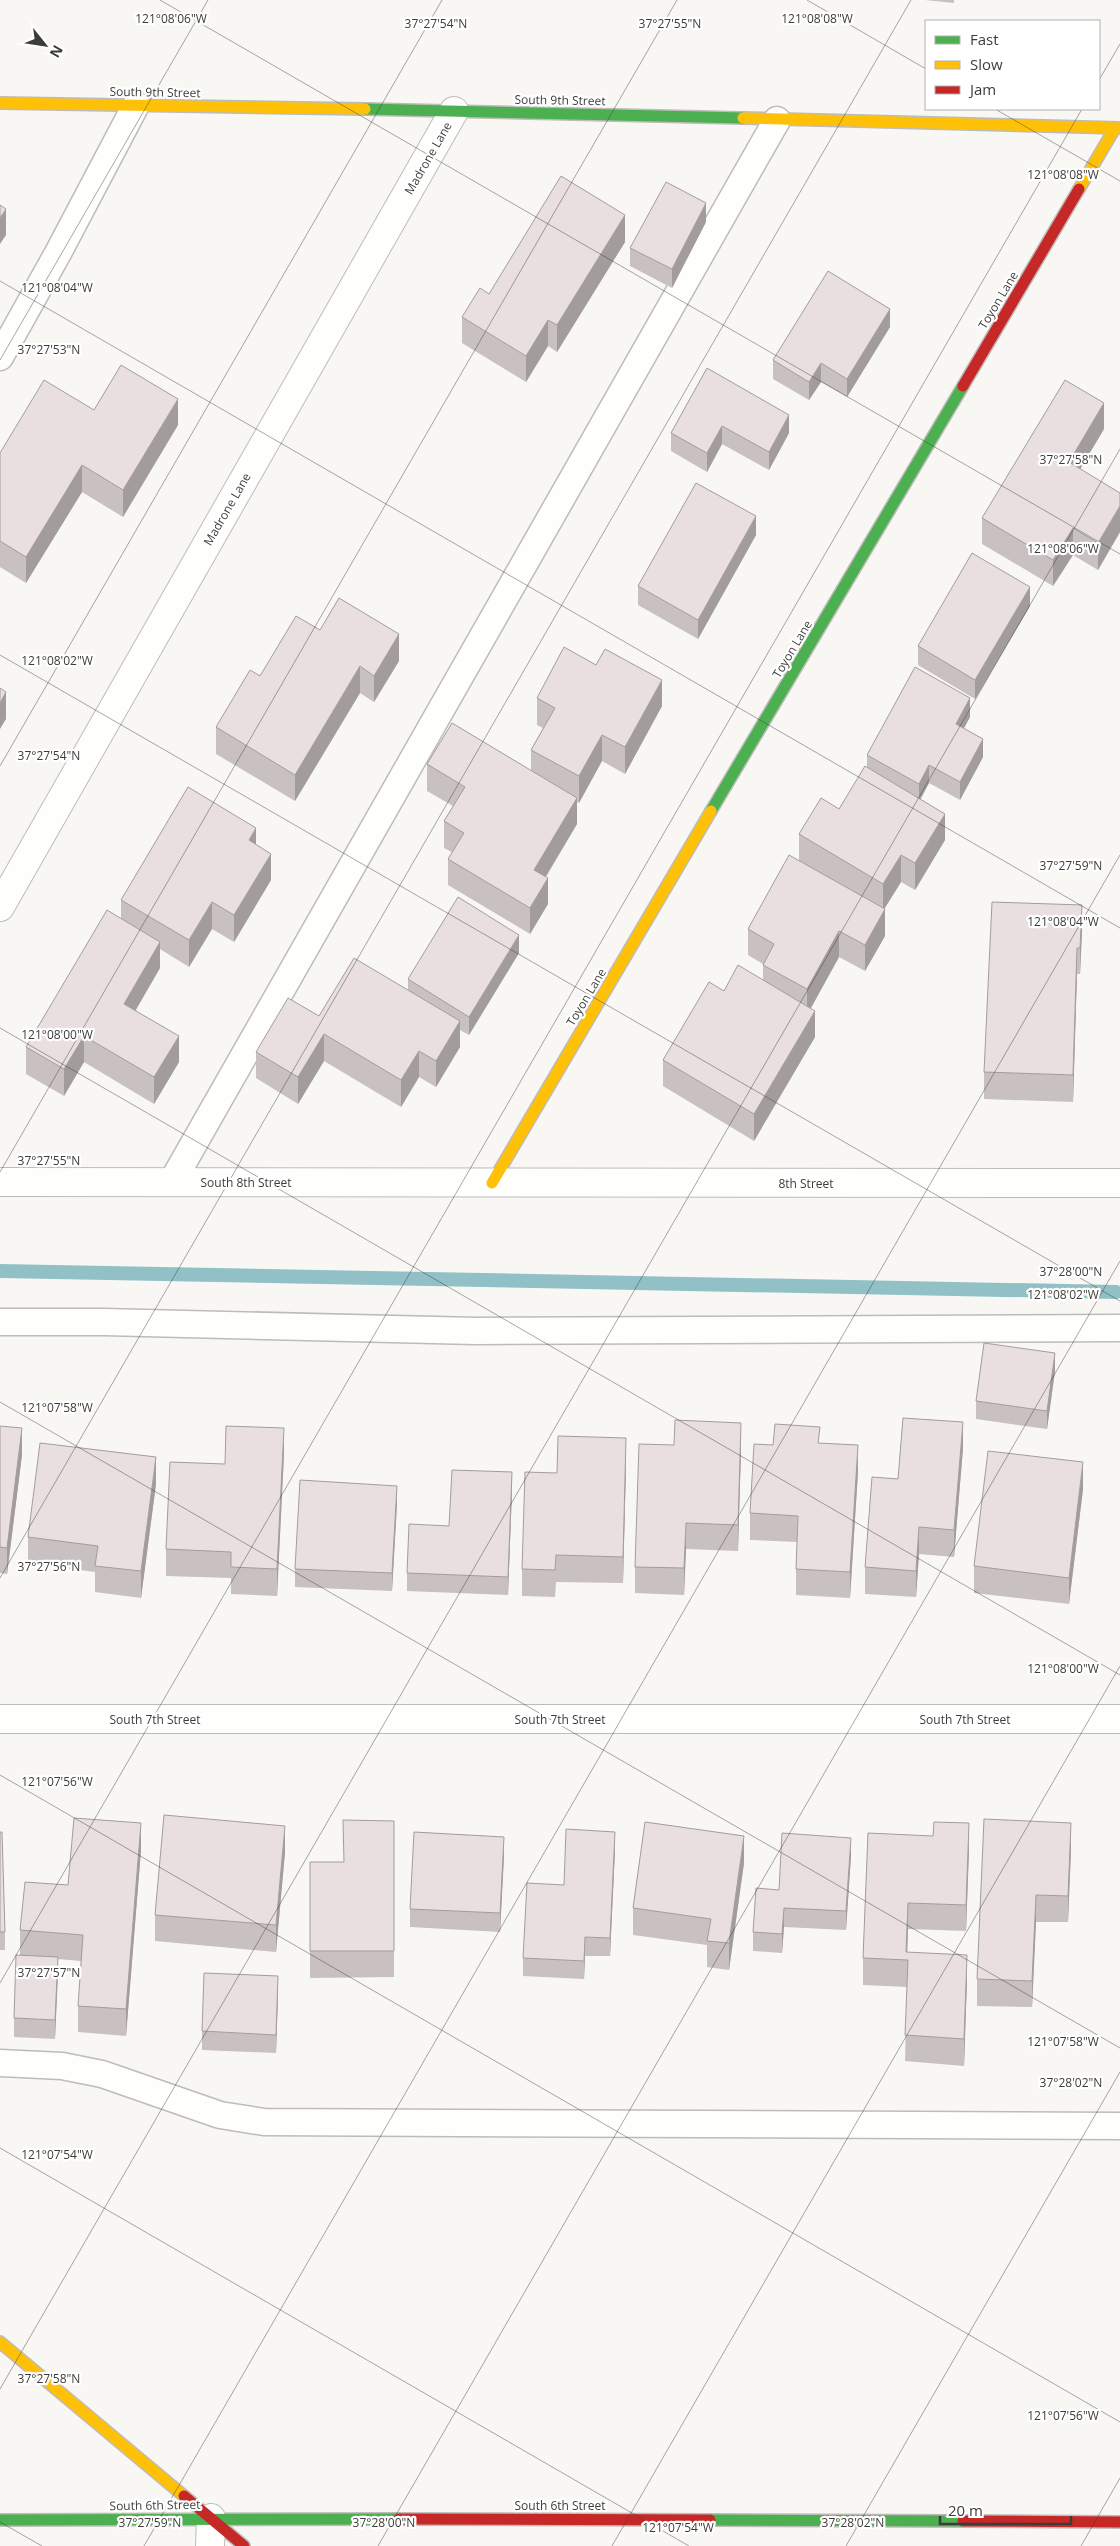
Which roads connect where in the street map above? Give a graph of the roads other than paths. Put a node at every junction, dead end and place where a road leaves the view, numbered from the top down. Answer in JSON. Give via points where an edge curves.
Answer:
{"nodes":[{"id":1,"x":0,"y":103,"type":"edge"},
{"id":2,"x":136,"y":105,"type":"junction"},
{"id":3,"x":454,"y":111,"type":"junction"},
{"id":4,"x":777,"y":120,"type":"junction"},
{"id":5,"x":1118,"y":128,"type":"edge"},
{"id":6,"x":0,"y":357,"type":"edge"},
{"id":7,"x":0,"y":907,"type":"edge"},
{"id":8,"x":0,"y":1182,"type":"edge"},
{"id":9,"x":172,"y":1182,"type":"junction"},
{"id":10,"x":492,"y":1183,"type":"junction"},
{"id":11,"x":1120,"y":1183,"type":"edge"},
{"id":12,"x":0,"y":1322,"type":"edge"},
{"id":13,"x":1120,"y":1328,"type":"edge"},
{"id":14,"x":0,"y":1719,"type":"edge"},
{"id":15,"x":1120,"y":1719,"type":"edge"},
{"id":16,"x":0,"y":2062,"type":"edge"},
{"id":17,"x":1120,"y":2126,"type":"edge"},
{"id":18,"x":0,"y":2342,"type":"edge"},
{"id":19,"x":211,"y":2518,"type":"junction"},
{"id":20,"x":0,"y":2520,"type":"edge"},
{"id":21,"x":1120,"y":2522,"type":"edge"},
{"id":22,"x":210,"y":2546,"type":"edge"},
{"id":23,"x":244,"y":2546,"type":"edge"}],
"edges":[{"from":1,"to":2,"type":"street","name":"South 9th Street"},
{"from":2,"to":3,"type":"street","name":"South 9th Street"},
{"from":2,"to":6,"type":"lane"},
{"from":3,"to":4,"type":"street","name":"South 9th Street"},
{"from":3,"to":7,"type":"street","name":"Madrone Lane"},
{"from":4,"to":5,"type":"street","name":"South 9th Street"},
{"from":4,"to":9,"type":"lane"},
{"from":5,"to":10,"type":"street","name":"Toyon Lane"},
{"from":8,"to":9,"type":"street","name":"South 8th Street"},
{"from":9,"to":10,"type":"street","name":"South 8th Street"},
{"from":10,"to":11,"type":"street","name":"8th Street"},
{"from":12,"to":13,"type":"lane","via":[[476,1331]]},
{"from":14,"to":15,"type":"street","name":"South 7th Street"},
{"from":16,"to":17,"type":"lane","via":[[62,2066],[102,2074],[220,2114],[264,2122]]},
{"from":18,"to":19,"type":"street"},
{"from":19,"to":20,"type":"street","name":"South 6th Street"},
{"from":19,"to":21,"type":"street","name":"South 6th Street"},
{"from":19,"to":22,"type":"street"},
{"from":19,"to":23,"type":"street"}]}
